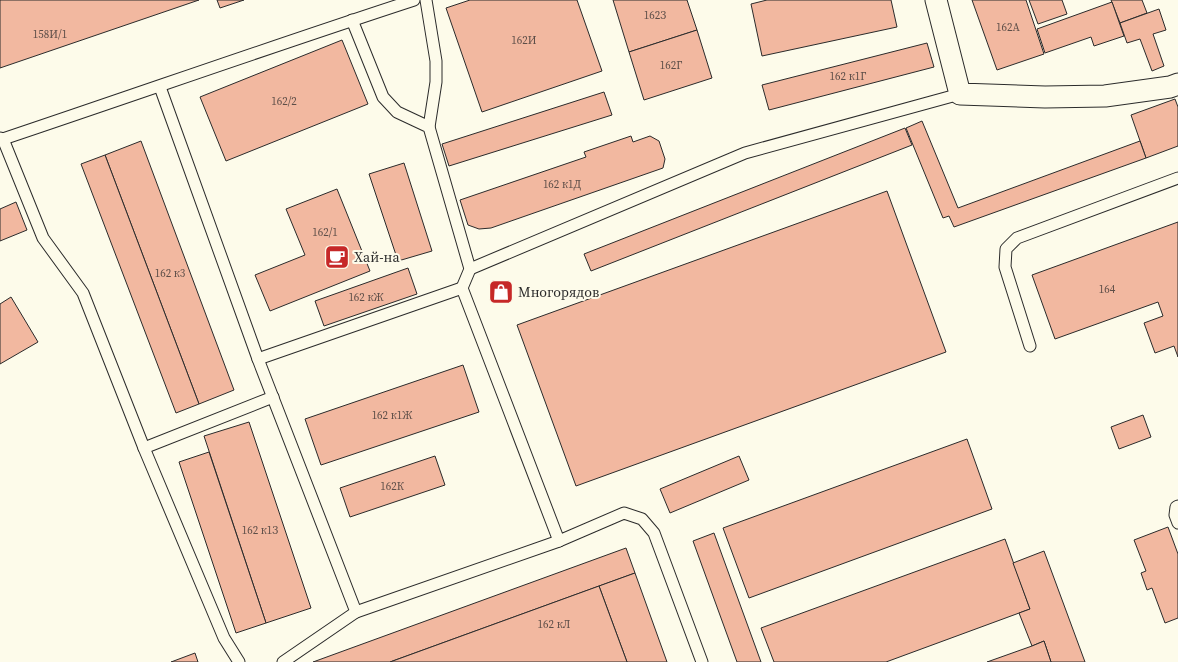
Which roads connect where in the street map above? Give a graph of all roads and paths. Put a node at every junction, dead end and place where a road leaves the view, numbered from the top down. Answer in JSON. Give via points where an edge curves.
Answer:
{"nodes":[{"id":1,"x":414,"y":0,"type":"edge"},
{"id":2,"x":426,"y":0,"type":"edge"},
{"id":3,"x":936,"y":0,"type":"edge"},
{"id":4,"x":352,"y":20,"type":"junction"},
{"id":5,"x":1178,"y":84,"type":"edge"},
{"id":6,"x":160,"y":87,"type":"junction"},
{"id":7,"x":960,"y":94,"type":"junction"},
{"id":8,"x":429,"y":127,"type":"junction"},
{"id":9,"x":2,"y":139,"type":"edge"},
{"id":10,"x":1178,"y":178,"type":"edge"},
{"id":11,"x":470,"y":269,"type":"junction"},
{"id":12,"x":462,"y":288,"type":"junction"},
{"id":13,"x":1030,"y":346,"type":"dead end"},
{"id":14,"x":258,"y":359,"type":"junction"},
{"id":15,"x":273,"y":397,"type":"junction"},
{"id":16,"x":144,"y":448,"type":"junction"},
{"id":17,"x":1178,"y":506,"type":"edge"},
{"id":18,"x":1178,"y":523,"type":"edge"},
{"id":19,"x":559,"y":541,"type":"junction"},
{"id":20,"x":356,"y":612,"type":"junction"},
{"id":21,"x":239,"y":662,"type":"edge"},
{"id":22,"x":282,"y":662,"type":"edge"},
{"id":23,"x":702,"y":662,"type":"edge"}],
"edges":[{"from":1,"to":4,"type":"lane"},
{"from":2,"to":8,"type":"lane","via":[[436,61]]},
{"from":3,"to":7,"type":"street"},
{"from":4,"to":6,"type":"lane"},
{"from":4,"to":8,"type":"lane","via":[[383,97],[397,112]]},
{"from":5,"to":7,"type":"street","via":[[1105,96]]},
{"from":6,"to":9,"type":"lane"},
{"from":6,"to":14,"type":"lane"},
{"from":7,"to":11,"type":"lane","via":[[745,153]]},
{"from":8,"to":11,"type":"lane"},
{"from":9,"to":16,"type":"lane","via":[[43,238],[83,293]]},
{"from":10,"to":13,"type":"lane","via":[[1018,238],[1006,249],[1005,267]]},
{"from":11,"to":12,"type":"lane"},
{"from":12,"to":14,"type":"lane"},
{"from":12,"to":19,"type":"lane"},
{"from":14,"to":15,"type":"lane"},
{"from":15,"to":16,"type":"lane"},
{"from":15,"to":20,"type":"lane"},
{"from":16,"to":21,"type":"lane","via":[[224,638]]},
{"from":17,"to":18,"type":"lane","via":[[1175,515]]},
{"from":19,"to":20,"type":"lane"},
{"from":19,"to":23,"type":"lane","via":[[624,513],[642,518],[654,533]]},
{"from":20,"to":22,"type":"lane"}]}
